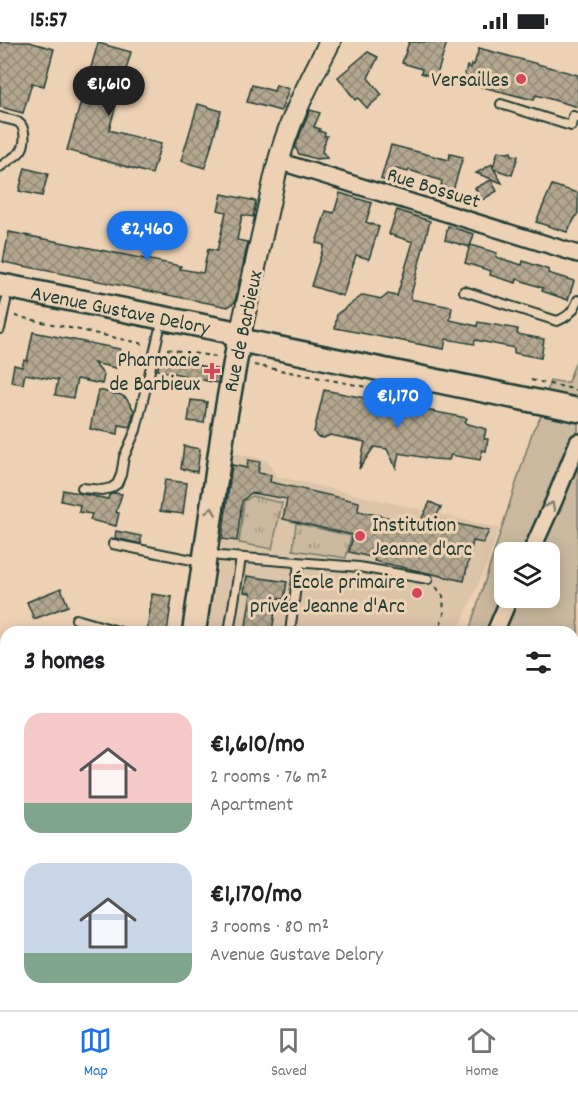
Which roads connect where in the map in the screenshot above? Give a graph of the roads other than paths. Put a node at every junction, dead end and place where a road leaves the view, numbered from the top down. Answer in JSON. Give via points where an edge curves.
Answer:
{"nodes":[{"id":1,"x":330,"y":42,"type":"edge"},
{"id":2,"x":501,"y":105,"type":"dead end"},
{"id":3,"x":0,"y":117,"type":"edge"},
{"id":4,"x":578,"y":118,"type":"edge"},
{"id":5,"x":278,"y":161,"type":"junction"},
{"id":6,"x":0,"y":167,"type":"edge"},
{"id":7,"x":578,"y":254,"type":"edge"},
{"id":8,"x":464,"y":291,"type":"dead end"},
{"id":9,"x":2,"y":300,"type":"edge"},
{"id":10,"x":578,"y":300,"type":"edge"},
{"id":11,"x":0,"y":329,"type":"edge"},
{"id":12,"x":158,"y":339,"type":"junction"},
{"id":13,"x":239,"y":340,"type":"junction"},
{"id":14,"x":578,"y":410,"type":"edge"},
{"id":15,"x":578,"y":442,"type":"edge"},
{"id":16,"x":82,"y":488,"type":"dead end"},
{"id":17,"x":536,"y":542,"type":"edge"},
{"id":18,"x":113,"y":544,"type":"dead end"},
{"id":19,"x":204,"y":558,"type":"junction"},
{"id":20,"x":241,"y":558,"type":"junction"},
{"id":21,"x":299,"y":563,"type":"junction"},
{"id":22,"x":428,"y":579,"type":"road end"},
{"id":23,"x":505,"y":608,"type":"edge"},
{"id":24,"x":76,"y":618,"type":"dead end"},
{"id":25,"x":102,"y":626,"type":"edge"},
{"id":26,"x":195,"y":626,"type":"edge"},
{"id":27,"x":230,"y":626,"type":"edge"},
{"id":28,"x":291,"y":626,"type":"edge"},
{"id":29,"x":498,"y":626,"type":"edge"}],
"edges":[{"from":1,"to":5,"type":"street","name":"Rue de Barbieux","via":[[296,110]]},
{"from":2,"to":4,"type":"lane","via":[[571,126],[573,116]]},
{"from":3,"to":6,"type":"lane","via":[[18,122],[24,136],[20,153]]},
{"from":5,"to":7,"type":"street","name":"Rue Bossuet"},
{"from":5,"to":13,"type":"street","name":"Rue de Barbieux"},
{"from":8,"to":10,"type":"lane","via":[[557,321],[572,311]]},
{"from":9,"to":11,"type":"lane"},
{"from":9,"to":12,"type":"main road","name":"Avenue Gustave Delory"},
{"from":9,"to":13,"type":"main road","name":"Avenue Gustave Delory","via":[[228,331]]},
{"from":12,"to":13,"type":"main road","name":"Avenue Gustave Delory","via":[[225,345]]},
{"from":12,"to":16,"type":"lane","via":[[136,430],[117,484],[102,490]]},
{"from":13,"to":14,"type":"main road","name":"Avenue Gustave Delory"},
{"from":19,"to":13,"type":"main road","name":"Rue de Barbieux","one_way":true},
{"from":17,"to":15,"type":"street","one_way":true},
{"from":18,"to":19,"type":"lane"},
{"from":19,"to":20,"type":"lane"},
{"from":19,"to":26,"type":"main road","name":"Rue de Barbieux"},
{"from":20,"to":21,"type":"lane"},
{"from":20,"to":27,"type":"lane"},
{"from":21,"to":22,"type":"lane","via":[[359,567]]},
{"from":21,"to":28,"type":"lane"},
{"from":23,"to":29,"type":"street"},
{"from":24,"to":25,"type":"lane"}]}
